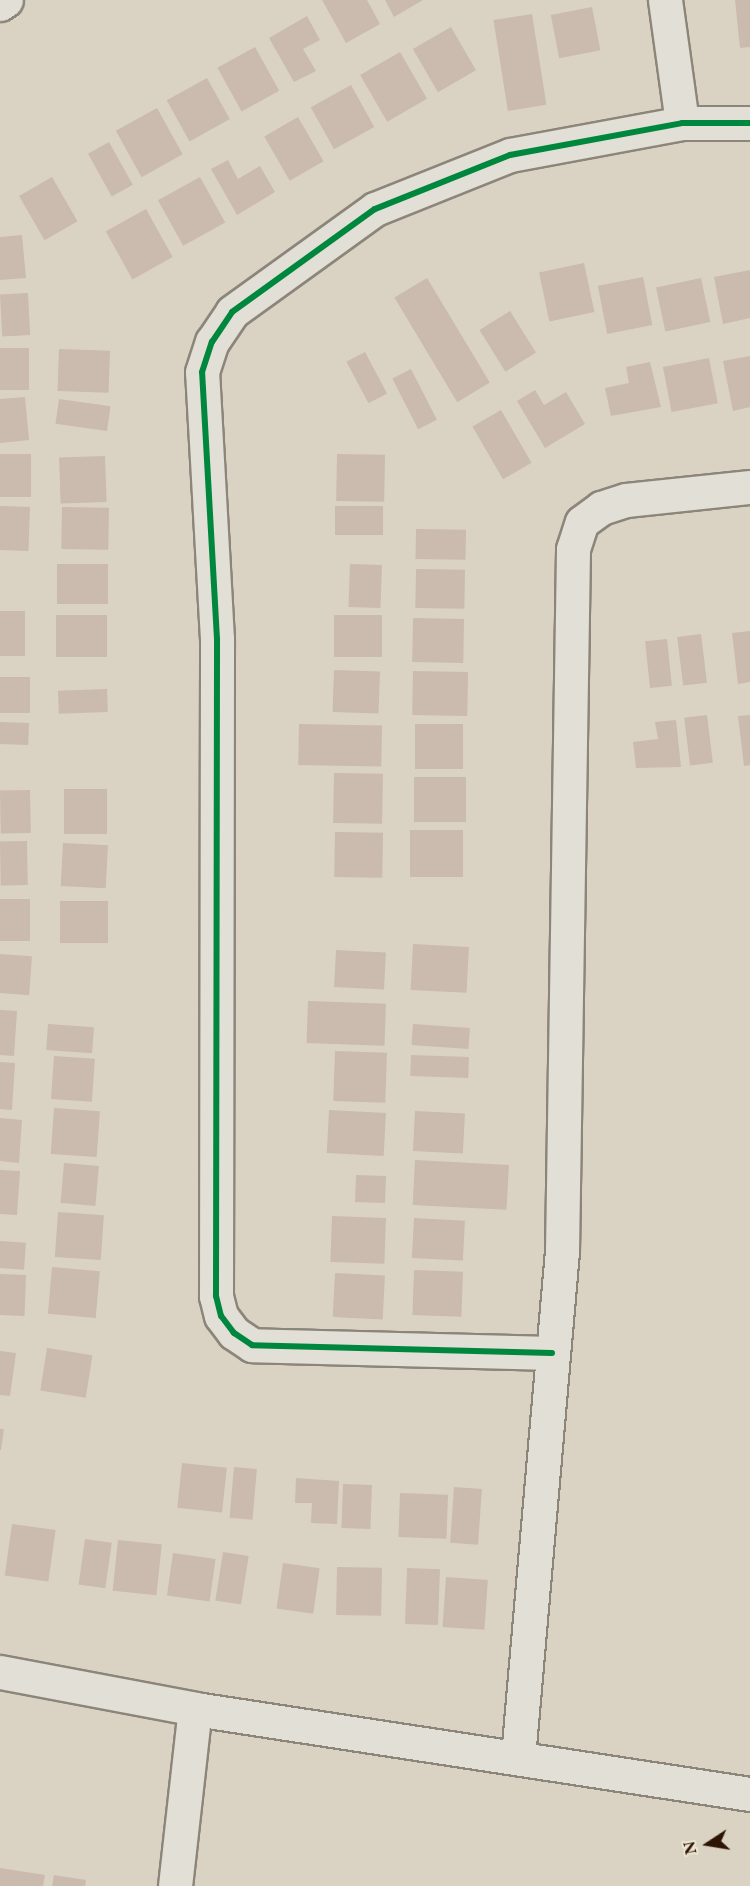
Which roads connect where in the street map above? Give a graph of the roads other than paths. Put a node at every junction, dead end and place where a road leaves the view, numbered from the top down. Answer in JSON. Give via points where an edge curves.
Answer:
{"nodes":[{"id":1,"x":6,"y":0,"type":"edge"},
{"id":2,"x":665,"y":0,"type":"edge"},
{"id":3,"x":0,"y":4,"type":"edge"},
{"id":4,"x":682,"y":123,"type":"junction"},
{"id":5,"x":750,"y":123,"type":"edge"},
{"id":6,"x":750,"y":487,"type":"edge"},
{"id":7,"x":552,"y":1353,"type":"junction"},
{"id":8,"x":0,"y":1672,"type":"edge"},
{"id":9,"x":195,"y":1708,"type":"junction"},
{"id":10,"x":518,"y":1757,"type":"junction"},
{"id":11,"x":750,"y":1794,"type":"edge"},
{"id":12,"x":175,"y":1886,"type":"edge"}],
"edges":[{"from":1,"to":3,"type":"street"},
{"from":2,"to":4,"type":"street"},
{"from":4,"to":5,"type":"street"},
{"from":4,"to":7,"type":"street","via":[[510,154],[375,209],[232,312],[212,342],[202,372],[217,639],[216,1296],[221,1316],[234,1333],[252,1345]]},
{"from":6,"to":7,"type":"street","via":[[626,500],[601,508],[582,522],[573,549],[562,1251]]},
{"from":7,"to":10,"type":"street"},
{"from":8,"to":9,"type":"street"},
{"from":9,"to":10,"type":"street"},
{"from":9,"to":12,"type":"street"},
{"from":10,"to":11,"type":"street"}]}
